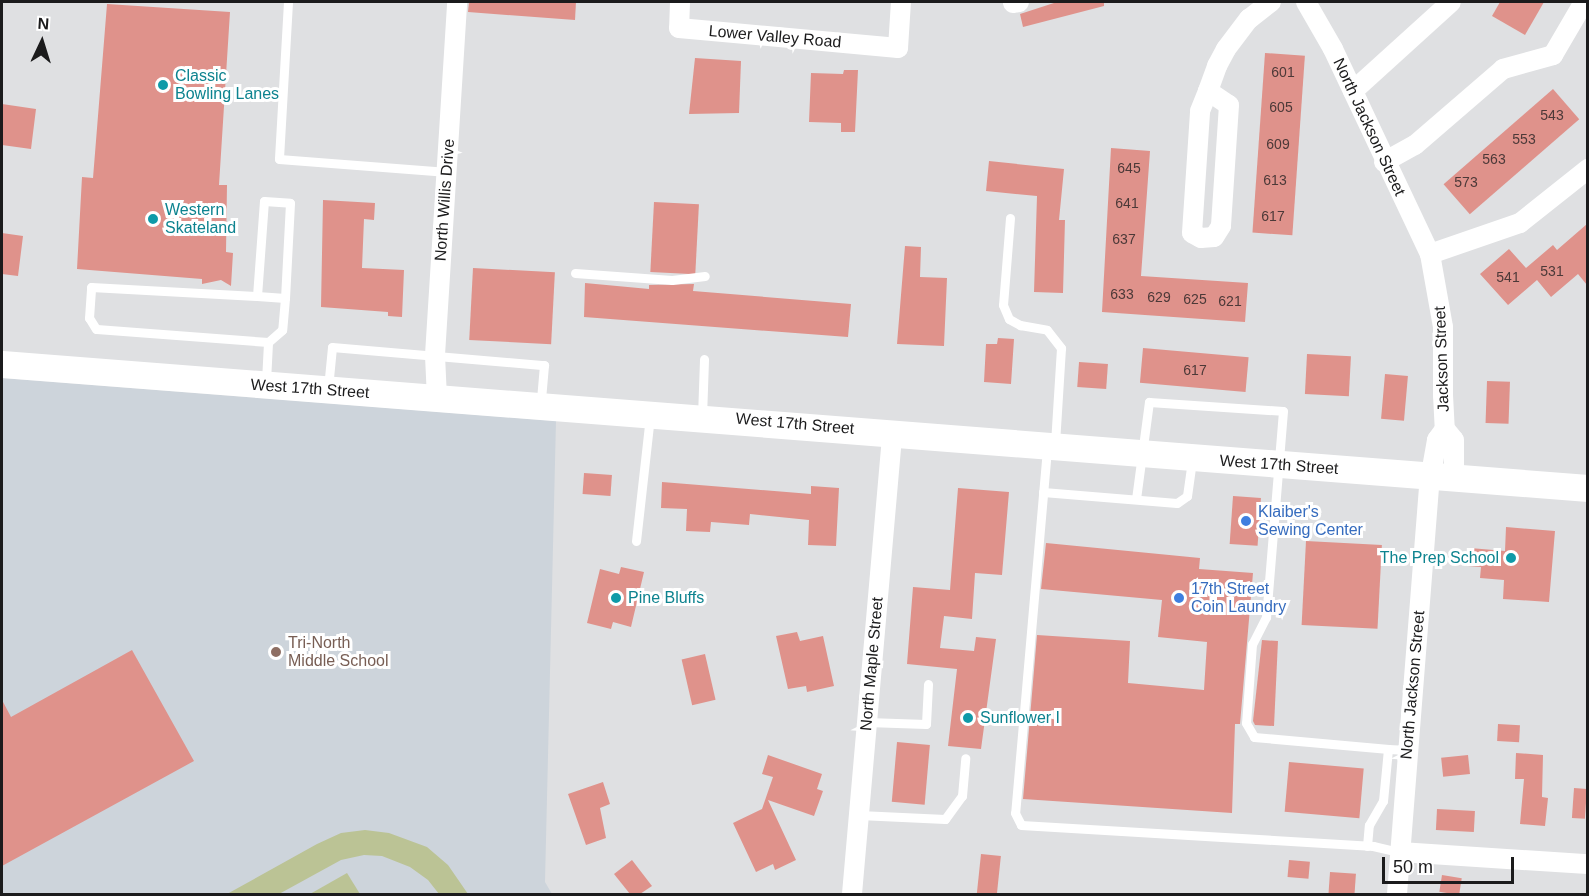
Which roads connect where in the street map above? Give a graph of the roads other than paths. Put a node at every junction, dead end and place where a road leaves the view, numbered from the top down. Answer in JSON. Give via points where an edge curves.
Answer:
{"nodes":[{"id":1,"x":288,"y":2,"type":"edge"},
{"id":2,"x":457,"y":2,"type":"edge"},
{"id":3,"x":680,"y":2,"type":"edge"},
{"id":4,"x":901,"y":2,"type":"edge"},
{"id":5,"x":1271,"y":2,"type":"edge"},
{"id":6,"x":1306,"y":2,"type":"edge"},
{"id":7,"x":1451,"y":2,"type":"edge"},
{"id":8,"x":1584,"y":2,"type":"edge"},
{"id":9,"x":1208,"y":91,"type":"junction"},
{"id":10,"x":1353,"y":91,"type":"junction"},
{"id":11,"x":1384,"y":162,"type":"junction"},
{"id":12,"x":1587,"y":169,"type":"edge"},
{"id":13,"x":447,"y":172,"type":"junction"},
{"id":14,"x":1010,"y":218,"type":"dead end"},
{"id":15,"x":1430,"y":254,"type":"junction"},
{"id":16,"x":575,"y":273,"type":"dead end"},
{"id":17,"x":705,"y":276,"type":"dead end"},
{"id":18,"x":257,"y":296,"type":"junction"},
{"id":19,"x":285,"y":297,"type":"junction"},
{"id":20,"x":268,"y":342,"type":"junction"},
{"id":21,"x":435,"y":355,"type":"junction"},
{"id":22,"x":704,"y":359,"type":"dead end"},
{"id":23,"x":2,"y":364,"type":"edge"},
{"id":24,"x":266,"y":386,"type":"junction"},
{"id":25,"x":328,"y":390,"type":"junction"},
{"id":26,"x":437,"y":398,"type":"junction"},
{"id":27,"x":541,"y":406,"type":"junction"},
{"id":28,"x":650,"y":413,"type":"junction"},
{"id":29,"x":702,"y":417,"type":"junction"},
{"id":30,"x":892,"y":434,"type":"junction"},
{"id":31,"x":1051,"y":448,"type":"junction"},
{"id":32,"x":1140,"y":454,"type":"junction"},
{"id":33,"x":1192,"y":458,"type":"junction"},
{"id":34,"x":1279,"y":465,"type":"junction"},
{"id":35,"x":1443,"y":477,"type":"junction"},
{"id":36,"x":1587,"y":488,"type":"edge"},
{"id":37,"x":1043,"y":492,"type":"junction"},
{"id":38,"x":1136,"y":500,"type":"junction"},
{"id":39,"x":636,"y":541,"type":"dead end"},
{"id":40,"x":928,"y":684,"type":"dead end"},
{"id":41,"x":867,"y":722,"type":"junction"},
{"id":42,"x":1388,"y":749,"type":"junction"},
{"id":43,"x":1408,"y":750,"type":"junction"},
{"id":44,"x":965,"y":758,"type":"dead end"},
{"id":45,"x":859,"y":815,"type":"junction"},
{"id":46,"x":1367,"y":846,"type":"junction"},
{"id":47,"x":1400,"y":852,"type":"junction"},
{"id":48,"x":1587,"y":864,"type":"edge"},
{"id":49,"x":852,"y":894,"type":"edge"},
{"id":50,"x":1397,"y":894,"type":"edge"}],
"edges":[{"from":1,"to":13,"type":"lane","via":[[279,159]]},
{"from":2,"to":13,"type":"street","name":"North Willis Drive"},
{"from":3,"to":4,"type":"street","name":"Lower Valley Road","via":[[679,28],[898,48]]},
{"from":5,"to":9,"type":"street","via":[[1249,19],[1226,49]]},
{"from":6,"to":10,"type":"street","name":"North Jackson Street"},
{"from":7,"to":10,"type":"street"},
{"from":8,"to":11,"type":"street","via":[[1553,55],[1503,69],[1415,145]]},
{"from":9,"to":9,"type":"street","via":[[1198,121],[1192,233],[1201,238],[1214,237],[1221,226],[1229,105]]},
{"from":10,"to":11,"type":"street","name":"North Jackson Street"},
{"from":11,"to":15,"type":"street","name":"North Jackson Street"},
{"from":12,"to":15,"type":"street","via":[[1520,223]]},
{"from":13,"to":21,"type":"street","name":"North Willis Drive"},
{"from":14,"to":31,"type":"lane","via":[[1003,305],[1009,319],[1047,330],[1061,348]]},
{"from":15,"to":35,"type":"street","name":"Jackson Street","via":[[1443,327],[1446,429],[1454,440]]},
{"from":16,"to":17,"type":"lane","via":[[672,280]]},
{"from":18,"to":19,"type":"lane"},
{"from":18,"to":19,"type":"lane","via":[[264,201],[290,203]]},
{"from":18,"to":20,"type":"lane","via":[[91,287],[89,318],[96,329]]},
{"from":19,"to":20,"type":"lane","via":[[282,330]]},
{"from":20,"to":24,"type":"lane"},
{"from":21,"to":25,"type":"lane","via":[[332,347]]},
{"from":21,"to":26,"type":"street","name":"North Willis Drive"},
{"from":21,"to":27,"type":"lane","via":[[543,365]]},
{"from":22,"to":29,"type":"lane"},
{"from":23,"to":24,"type":"main road","name":"West 17th Street"},
{"from":24,"to":25,"type":"main road","name":"West 17th Street"},
{"from":25,"to":26,"type":"main road","name":"West 17th Street"},
{"from":26,"to":27,"type":"main road","name":"West 17th Street"},
{"from":27,"to":28,"type":"main road","name":"West 17th Street"},
{"from":28,"to":29,"type":"main road","name":"West 17th Street"},
{"from":28,"to":39,"type":"lane"},
{"from":29,"to":30,"type":"main road","name":"West 17th Street"},
{"from":30,"to":31,"type":"main road","name":"West 17th Street"},
{"from":30,"to":41,"type":"street","name":"North Maple Street"},
{"from":31,"to":32,"type":"main road","name":"West 17th Street"},
{"from":31,"to":37,"type":"lane"},
{"from":32,"to":33,"type":"main road","name":"West 17th Street"},
{"from":32,"to":34,"type":"lane","via":[[1149,402],[1283,411]]},
{"from":32,"to":38,"type":"lane"},
{"from":33,"to":34,"type":"main road","name":"West 17th Street"},
{"from":33,"to":38,"type":"lane","via":[[1187,496],[1177,503]]},
{"from":34,"to":35,"type":"main road","name":"West 17th Street"},
{"from":34,"to":42,"type":"lane","via":[[1266,617],[1252,644],[1246,723],[1254,737]]},
{"from":35,"to":36,"type":"main road","name":"West 17th Street"},
{"from":35,"to":43,"type":"street","name":"North Jackson Street"},
{"from":37,"to":38,"type":"lane"},
{"from":37,"to":46,"type":"lane","via":[[1015,813],[1021,825]]},
{"from":40,"to":41,"type":"lane","via":[[926,724]]},
{"from":41,"to":45,"type":"street","name":"North Maple Street"},
{"from":42,"to":43,"type":"lane"},
{"from":42,"to":46,"type":"lane","via":[[1383,801],[1369,825]]},
{"from":43,"to":47,"type":"street","name":"North Jackson Street"},
{"from":44,"to":45,"type":"lane","via":[[962,796],[945,819]]},
{"from":45,"to":49,"type":"street","name":"North Maple Street"},
{"from":46,"to":47,"type":"lane"},
{"from":47,"to":48,"type":"street"},
{"from":47,"to":50,"type":"street","name":"North Jackson Street"}]}
